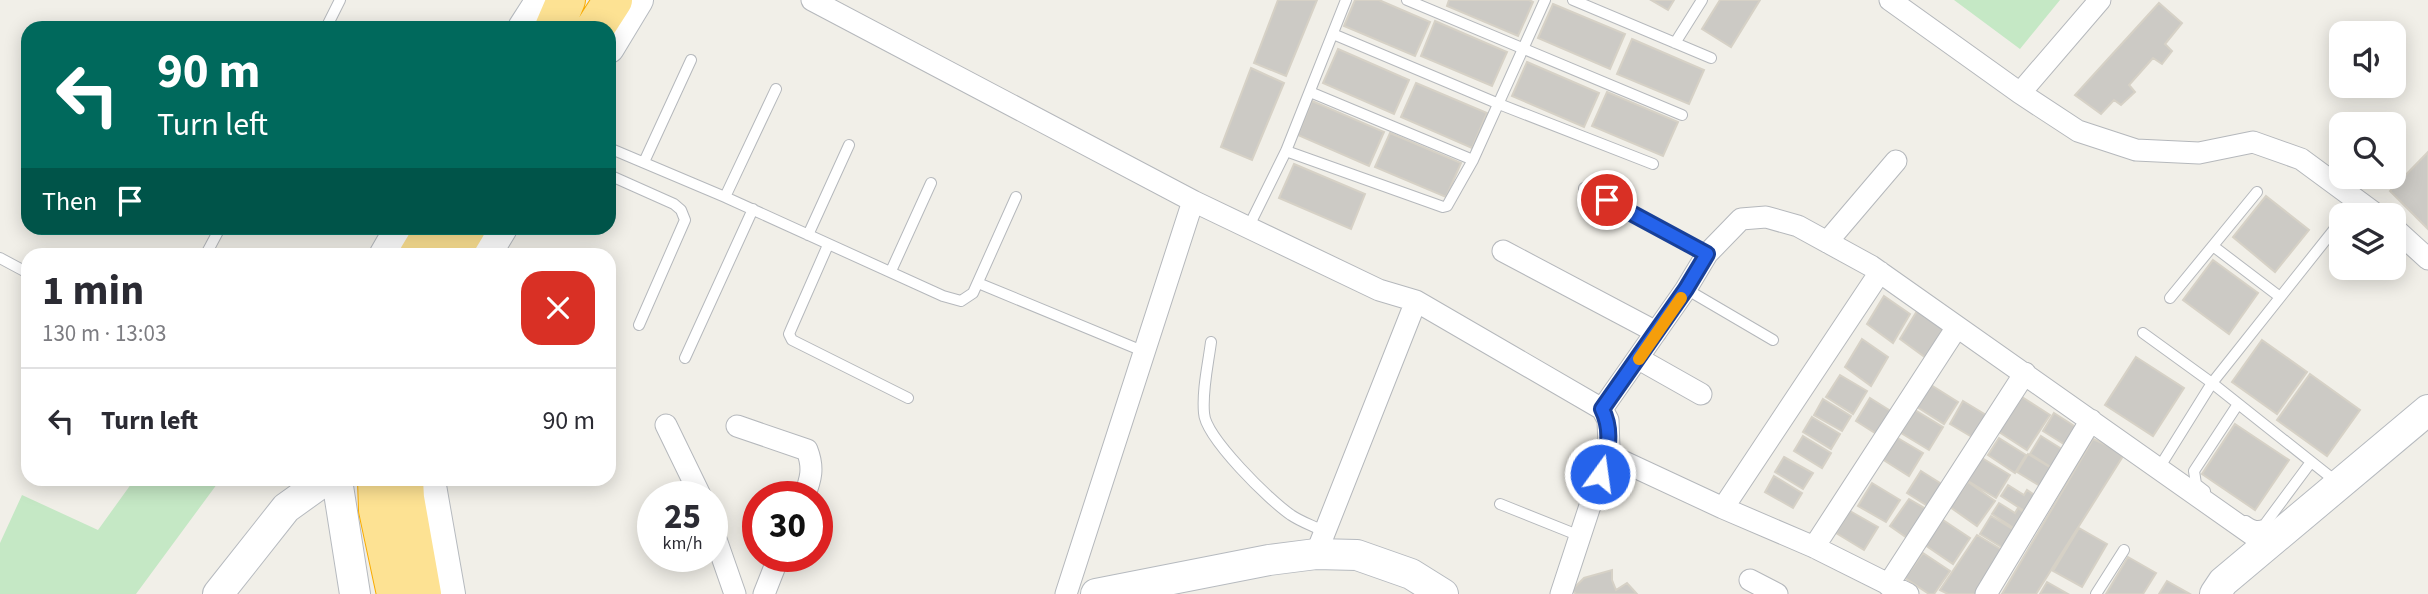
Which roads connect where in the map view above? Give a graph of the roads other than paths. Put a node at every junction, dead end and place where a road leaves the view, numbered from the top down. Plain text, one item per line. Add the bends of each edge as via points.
1 (340, 0) edge
2 (540, 0) edge
3 (566, 0) edge
4 (573, 0) edge
5 (601, 0) edge
6 (613, 0) edge
7 (638, 0) edge
8 (812, 0) edge
9 (1346, 0) edge
10 (1408, 0) edge
11 (1545, 0) edge
12 (1573, 0) edge
13 (1702, 0) edge
14 (1890, 0) edge
15 (2100, 0) edge
16 (330, 21) edge
17 (527, 21) edge
18 (558, 21) edge
19 (560, 21) edge
20 (595, 21) edge
21 (598, 21) edge
22 (1333, 34) junction
23 (616, 36) edge
24 (1675, 43) junction
25 (1524, 48) junction
26 (1711, 58) dead end
27 (691, 60) dead end
28 (776, 89) dead end
29 (1310, 92) junction
30 (2020, 93) junction
31 (1499, 104) junction
32 (1682, 115) dead end
33 (849, 145) dead end
34 (616, 151) edge
35 (1286, 151) junction
36 (1473, 160) junction
37 (1896, 161) dead end
38 (643, 162) junction
39 (1653, 164) dead end
40 (616, 178) edge
41 (931, 183) dead end
42 (1584, 188) dead end
43 (2257, 192) dead end
44 (725, 197) junction
45 (1016, 197) dead end
46 (1194, 201) junction
47 (2361, 203) edge
48 (752, 209) junction
49 (1248, 228) junction
50 (808, 235) junction
51 (2329, 236) edge
52 (2406, 240) edge
53 (1828, 242) junction
54 (828, 245) junction
55 (2213, 246) junction
56 (1503, 251) dead end
57 (1707, 254) junction
58 (0, 258) edge
59 (2428, 259) edge
60 (21, 269) edge
61 (891, 271) junction
62 (1880, 272) junction
63 (978, 283) junction
64 (1686, 289) junction
65 (2280, 297) junction
66 (2170, 298) dead end
67 (1416, 301) junction
68 (639, 325) dead end
69 (1957, 327) junction
70 (1656, 332) junction
71 (2143, 333) dead end
72 (1773, 340) dead end
73 (1211, 342) dead end
74 (1145, 352) junction
75 (685, 358) dead end
76 (1639, 359) junction
77 (2025, 373) junction
78 (2212, 383) junction
79 (1701, 394) dead end
80 (908, 398) dead end
81 (2238, 404) junction
82 (1602, 409) junction
83 (2428, 411) edge
84 (2091, 420) junction
85 (666, 425) dead end
86 (737, 426) dead end
87 (1607, 454) junction
88 (2311, 462) junction
89 (2159, 468) junction
90 (693, 481) edge
91 (811, 481) edge
92 (2340, 484) junction
93 (317, 486) edge
94 (338, 486) edge
95 (377, 486) edge
96 (404, 486) edge
97 (431, 486) edge
98 (1500, 504) dead end
99 (1723, 508) junction
100 (1580, 536) junction
101 (1321, 543) junction
102 (2267, 545) junction
103 (1814, 547) junction
104 (2124, 550) dead end
105 (727, 572) edge
106 (773, 572) edge
107 (1750, 580) dead end
108 (1902, 592) edge
109 (218, 594) edge
110 (355, 594) edge
111 (396, 594) edge
112 (422, 594) edge
113 (450, 594) edge
114 (735, 594) edge
115 (764, 594) edge
116 (1066, 594) edge
117 (1096, 594) edge
118 (1443, 594) edge
119 (1561, 594) edge
120 (1777, 594) edge
121 (1986, 594) edge
122 (2096, 594) edge
123 (2215, 594) edge

1 - 16 lane
2 - 17 street
3 - 18 highway
4 - 19 street
5 - 20 street
6 - 21 highway
7 - 23 street
8 - 46 street
9 - 22 lane
10 - 25 lane
11 - 25 lane
12 - 24 lane
13 - 24 lane
14 - 30 street
15 - 30 street
22 - 29 lane
22 - 31 lane
24 - 26 lane
25 - 31 lane
25 - 32 lane
27 - 38 lane
28 - 44 lane
29 - 35 lane
29 - 36 lane
30 - 47 street via 2078,131 2136,150 2199,153 2253,142 2301,159
31 - 36 lane
31 - 39 lane
33 - 50 lane
34 - 38 lane
35 - 36 lane via 1443,207 1451,202
35 - 49 lane
37 - 53 street
38 - 44 lane
40 - 68 lane via 674,204 685,220
41 - 61 lane
42 - 57 lane
43 - 55 lane
44 - 48 lane
45 - 63 lane
46 - 49 street
46 - 74 street
48 - 50 lane
48 - 75 lane
49 - 67 street via 1379,290
50 - 54 lane
51 - 65 lane
52 - 59 street
53 - 57 street via 1798,226 1766,217 1741,219
53 - 62 street
54 - 61 lane
54 - 80 lane via 789,334 792,340
55 - 65 lane
55 - 66 lane
56 - 70 street
57 - 64 street
58 - 60 lane
61 - 63 lane via 961,301 969,298
62 - 69 street
62 - 99 street
63 - 74 lane
64 - 70 street
64 - 72 lane
65 - 78 lane
67 - 82 street
67 - 101 street
69 - 77 street
69 - 103 street
70 - 76 street
71 - 78 lane
73 - 101 lane via 1204,413 1210,432 1277,504
74 - 116 street
76 - 79 street
76 - 82 street
77 - 84 street
77 - 108 street
78 - 81 lane
78 - 89 lane
81 - 88 lane
81 - 88 lane via 2194,471 2196,484 2260,527
82 - 87 street via 1608,420
83 - 92 street
84 - 89 street
84 - 121 street
85 - 90 street
86 - 91 street via 807,450 813,469
87 - 99 street
87 - 100 street
88 - 92 lane
89 - 102 street
92 - 102 street
93 - 109 street via 286,508
94 - 110 street
95 - 111 highway
96 - 112 highway
97 - 113 street
98 - 100 lane
99 - 103 street
100 - 119 street
101 - 117 street via 1269,559
101 - 118 street via 1411,574
102 - 123 street via 2222,582
103 - 108 street
104 - 122 lane
105 - 114 street
106 - 115 street
107 - 120 street

